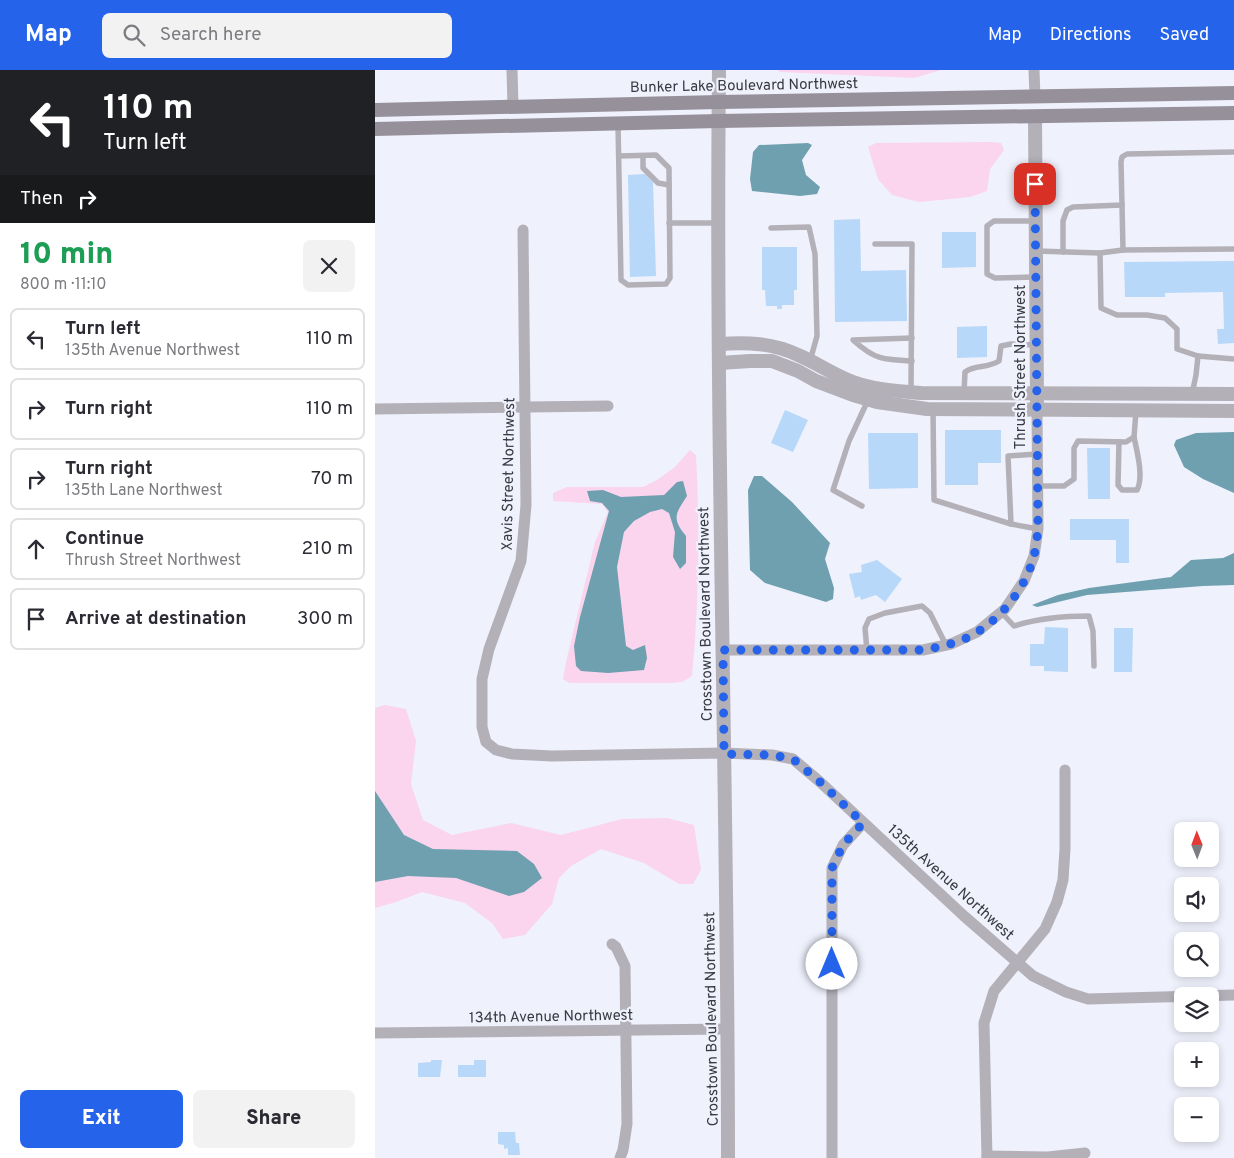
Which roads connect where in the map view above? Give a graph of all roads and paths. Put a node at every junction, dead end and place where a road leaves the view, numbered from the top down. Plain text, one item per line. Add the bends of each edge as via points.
1 (512, 70) edge
2 (719, 70) edge
3 (1034, 70) edge
4 (1234, 93) edge
5 (1035, 97) junction
6 (719, 102) junction
7 (513, 106) junction
8 (375, 110) edge
9 (1234, 113) edge
10 (1035, 117) junction
11 (719, 121) junction
12 (618, 124) junction
13 (375, 129) edge
14 (1234, 152) edge
15 (619, 156) junction
16 (643, 156) junction
17 (669, 185) junction
18 (1122, 205) junction
19 (1036, 221) junction
20 (669, 223) junction
21 (719, 223) junction
22 (771, 228) dead end
23 (523, 230) dead end
24 (875, 244) dead end
25 (1234, 249) edge
26 (1123, 250) junction
27 (1036, 251) junction
28 (1063, 252) junction
29 (1099, 253) junction
30 (1036, 277) junction
31 (912, 338) junction
32 (719, 344) junction
33 (1037, 345) junction
34 (1198, 356) junction
35 (1234, 359) edge
36 (811, 361) junction
37 (912, 361) junction
38 (719, 363) junction
39 (805, 375) junction
40 (911, 392) junction
41 (964, 392) junction
42 (1037, 393) junction
43 (1192, 394) junction
44 (1234, 394) edge
45 (868, 400) junction
46 (608, 406) dead end
47 (910, 406) junction
48 (525, 407) junction
49 (375, 409) edge
50 (933, 409) junction
51 (1037, 410) junction
52 (1136, 411) junction
53 (1234, 411) edge
54 (1135, 437) junction
55 (1119, 442) junction
56 (1037, 454) junction
57 (1037, 486) junction
58 (862, 506) dead end
59 (1011, 524) junction
60 (1038, 529) junction
61 (1003, 611) junction
62 (945, 645) junction
63 (723, 650) junction
64 (867, 651) junction
65 (1094, 666) dead end
66 (486, 742) joint
67 (724, 754) junction
68 (1065, 770) dead end
69 (863, 823) junction
70 (612, 944) dead end
71 (1017, 962) junction
72 (1234, 995) edge
73 (727, 1029) junction
74 (625, 1030) junction
75 (375, 1033) edge
76 (1085, 1153) dead end
77 (987, 1157) edge
78 (620, 1158) edge
79 (728, 1158) edge
80 (832, 1158) edge

1 - 7 street
2 - 6 street, Crosstown Boulevard Northwest
3 - 5 street
4 - 5 main road, Bunker Lake Boulevard Northwest
5 - 6 main road, Bunker Lake Boulevard Northwest
6 - 7 main road, Bunker Lake Boulevard Northwest
6 - 11 street, Crosstown Boulevard Northwest
7 - 8 main road, Bunker Lake Boulevard Northwest
9 - 10 main road
10 - 11 main road
10 - 19 street, Thrush Street Northwest
11 - 12 main road
11 - 21 street, Crosstown Boulevard Northwest
12 - 13 main road
12 - 15 lane
14 - 18 lane via 1127,154 1121,162
15 - 16 lane
15 - 20 lane via 621,280 628,285 666,284 670,278
16 - 17 lane via 643,168 658,183
16 - 17 lane via 656,155 669,168
17 - 20 lane
18 - 26 lane
18 - 28 lane via 1067,210 1063,221
19 - 27 street, Thrush Street Northwest
19 - 30 lane via 994,221 987,226 986,240 987,274 995,278
20 - 21 lane
21 - 32 street, Crosstown Boulevard Northwest
22 - 36 lane via 809,226 815,254 817,336
23 - 48 street, Xavis Street Northwest
24 - 31 lane via 912,244
25 - 26 lane
26 - 29 lane
27 - 28 lane
27 - 30 street, Thrush Street Northwest
28 - 29 lane
29 - 34 lane via 1101,308 1117,316 1165,318 1177,329 1177,349
30 - 33 street, Thrush Street Northwest
31 - 37 lane
31 - 37 lane via 853,340 877,358
32 - 36 street via 770,345
32 - 38 street, Crosstown Boulevard Northwest
33 - 41 lane via 1001,346 999,361 991,366 971,367 965,372
33 - 42 street, Thrush Street Northwest
34 - 35 lane
34 - 43 lane
36 - 39 street
36 - 40 street via 854,382
37 - 40 lane
38 - 39 street via 772,362
38 - 63 street, Crosstown Boulevard Northwest
39 - 45 street
40 - 41 street
40 - 47 street
41 - 42 street
42 - 43 street
42 - 51 street, Thrush Street Northwest
43 - 44 street
45 - 47 street
45 - 58 lane via 849,441 833,490
46 - 48 street
47 - 50 street
48 - 49 street
48 - 66 street, Xavis Street Northwest via 526,505 521,560 489,649 482,679 482,727
50 - 51 street
50 - 59 lane via 934,500
51 - 52 street
51 - 56 street, Thrush Street Northwest
52 - 53 street
52 - 54 lane
54 - 55 lane
54 - 55 lane via 1139,463 1137,490 1122,490 1118,485
55 - 57 lane via 1078,441 1074,448 1074,479 1064,486
56 - 57 street, Thrush Street Northwest
56 - 59 lane via 1008,456
57 - 60 street, Thrush Street Northwest
59 - 60 lane
60 - 61 street, Thrush Street Northwest via 1034,556 1024,581
61 - 62 street, Thrush Street Northwest via 977,632
61 - 65 lane via 1013,626 1033,620 1089,616
62 - 64 street, Thrush Street Northwest via 923,650
62 - 64 lane via 930,613 921,606 869,619 865,628
63 - 64 street, Thrush Street Northwest
63 - 67 street, Crosstown Boulevard Northwest
66 - 67 street, 135th Avenue Northwest via 496,750 512,754
67 - 69 street, 135th Avenue Northwest via 793,759
67 - 73 street, Crosstown Boulevard Northwest
68 - 71 street via 1063,880 1045,929
69 - 71 street, 135th Avenue Northwest
69 - 80 street via 843,845 832,868
70 - 74 street via 625,966
71 - 72 street, 135th Avenue Northwest via 1033,976 1087,999
71 - 77 street via 994,991 984,1023
73 - 74 street, 134th Avenue Northwest
73 - 79 street, Crosstown Boulevard Northwest
74 - 75 street, 134th Avenue Northwest
74 - 78 street via 627,1124
76 - 77 street

